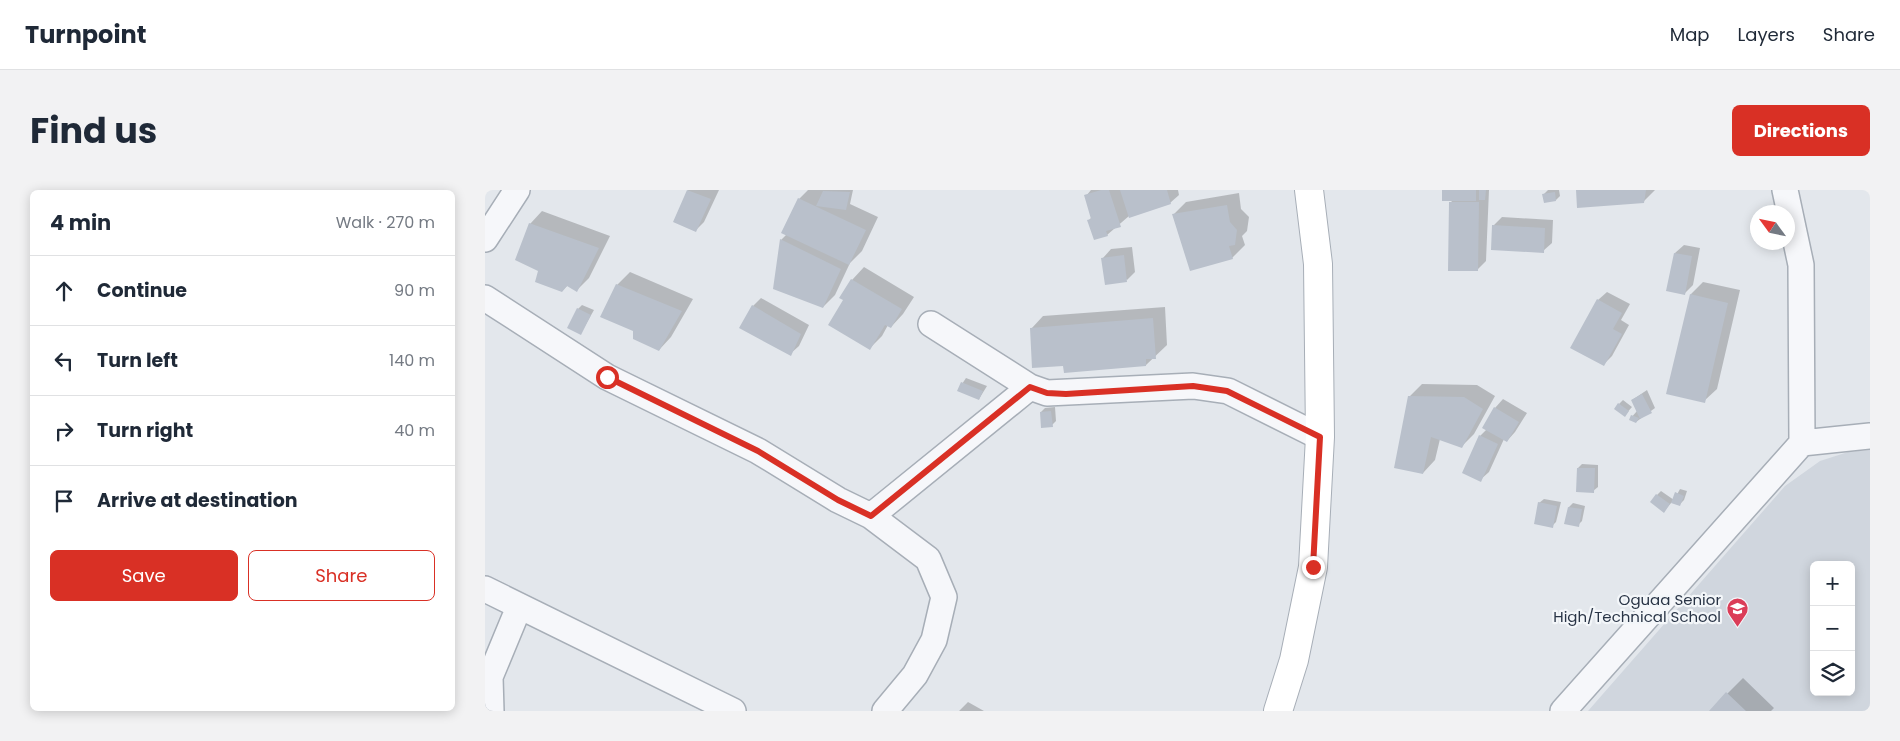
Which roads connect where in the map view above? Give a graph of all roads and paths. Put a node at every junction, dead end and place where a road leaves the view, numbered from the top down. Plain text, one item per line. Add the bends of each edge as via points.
1 (517, 190) edge
2 (1309, 190) edge
3 (1785, 190) edge
4 (485, 239) edge
5 (485, 298) edge
6 (931, 324) dead end
7 (1030, 387) junction
8 (1870, 436) edge
9 (1320, 437) junction
10 (1802, 443) junction
11 (871, 516) junction
12 (485, 589) edge
13 (519, 607) junction
14 (491, 711) edge
15 (733, 711) edge
16 (885, 711) edge
17 (1278, 711) edge
18 (1563, 711) edge

1 - 4 street
2 - 9 street via 1318,264
3 - 10 street via 1801,265
5 - 11 street via 607,377 758,451 838,500
6 - 7 street
7 - 9 street via 1047,393 1066,394 1193,386 1227,391
7 - 11 street
8 - 10 street
9 - 17 street via 1313,567 1294,660
10 - 18 street
11 - 16 street via 927,559 944,597 934,640 915,675
12 - 13 street
13 - 14 street via 490,677
13 - 15 street

